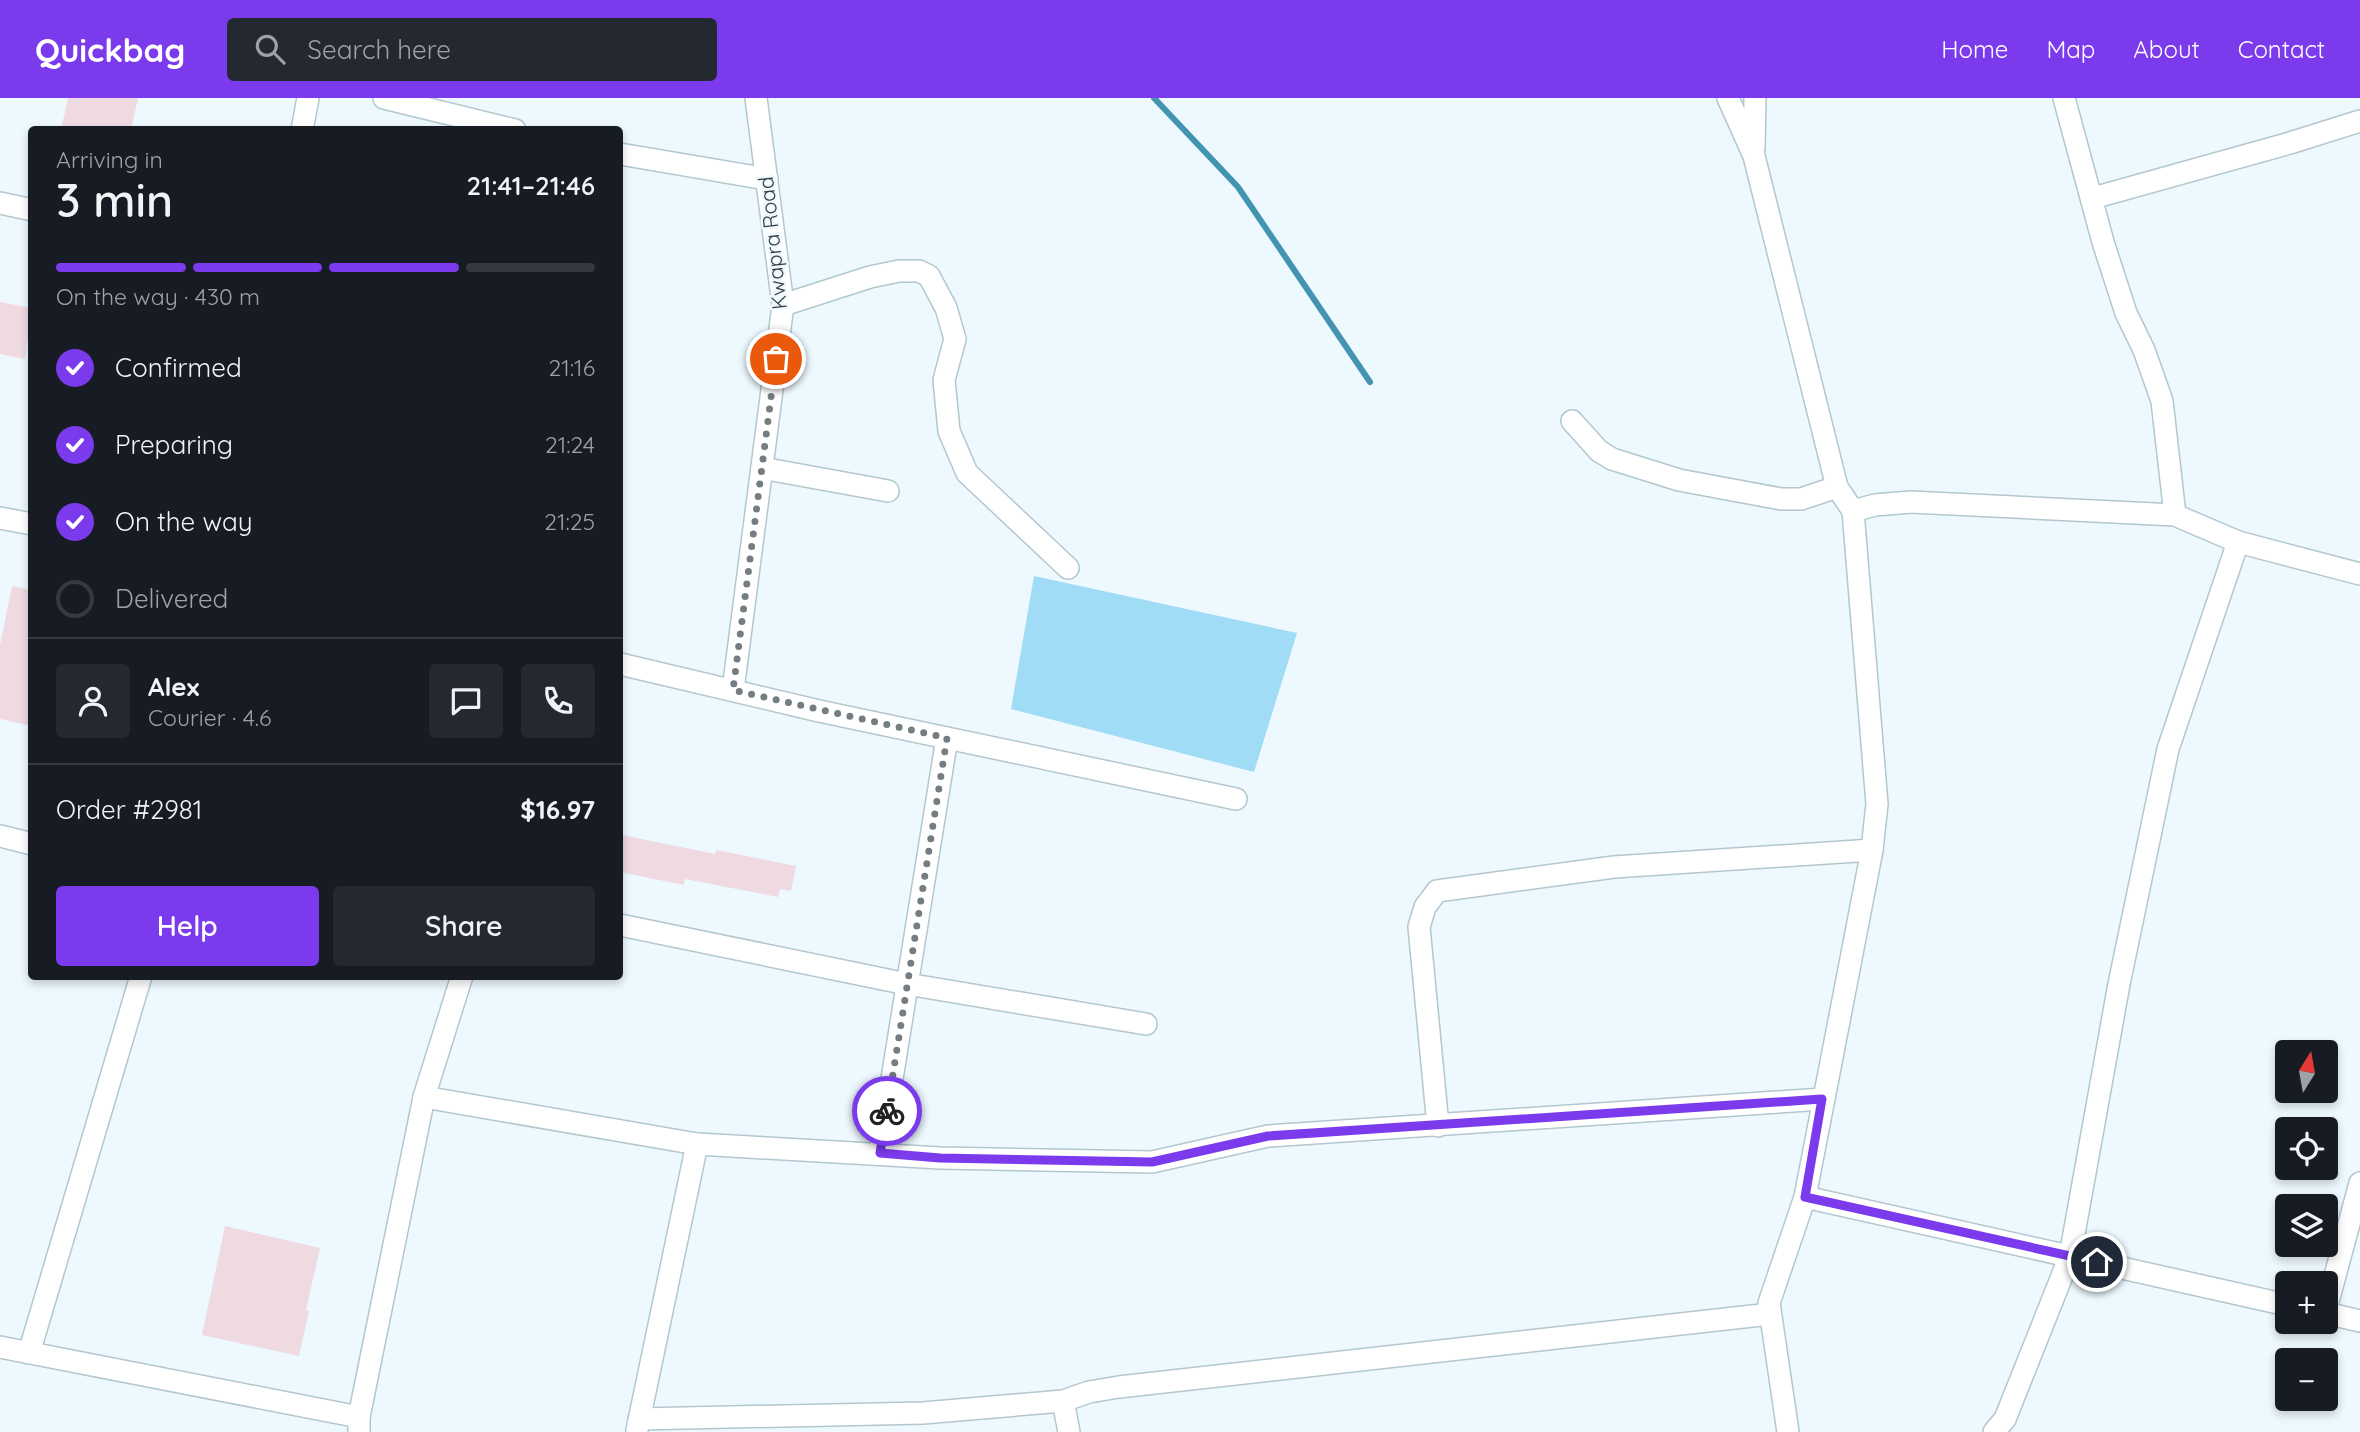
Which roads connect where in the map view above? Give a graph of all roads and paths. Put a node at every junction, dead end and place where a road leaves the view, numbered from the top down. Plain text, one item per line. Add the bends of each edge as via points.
1 (308, 98) edge
2 (384, 98) edge
3 (756, 98) edge
4 (1728, 98) edge
5 (1755, 98) edge
6 (2064, 98) edge
7 (2360, 121) edge
8 (303, 126) edge
9 (499, 126) edge
10 (623, 155) edge
11 (1754, 156) junction
12 (767, 179) junction
13 (2093, 198) junction
14 (0, 203) edge
15 (28, 209) edge
16 (783, 305) junction
17 (1572, 421) dead end
18 (762, 468) junction
19 (1837, 486) junction
20 (888, 491) dead end
21 (1853, 511) junction
22 (2175, 514) junction
23 (0, 518) edge
24 (28, 523) edge
25 (2238, 542) junction
26 (1068, 568) dead end
27 (2360, 574) edge
28 (623, 665) edge
29 (733, 690) junction
30 (947, 738) junction
31 (1236, 799) dead end
32 (0, 836) edge
33 (28, 843) edge
34 (1872, 850) junction
35 (623, 926) edge
36 (140, 980) edge
37 (461, 980) edge
38 (907, 984) junction
39 (1146, 1024) dead end
40 (424, 1097) junction
41 (1822, 1099) junction
42 (1437, 1125) junction
43 (697, 1144) junction
44 (880, 1153) junction
45 (2360, 1183) edge
46 (1805, 1197) junction
47 (2070, 1256) junction
48 (2337, 1271) edge
49 (2275, 1302) edge
50 (1770, 1314) junction
51 (2338, 1315) edge
52 (2360, 1321) edge
53 (0, 1347) edge
54 (29, 1353) junction
55 (1063, 1401) junction
56 (359, 1424) edge
57 (638, 1426) edge
58 (1069, 1432) edge
59 (1788, 1432) edge
60 (1994, 1432) edge

1 - 8 street
2 - 9 street
3 - 12 street, Kwapra Road
4 - 11 street
5 - 11 street
6 - 13 street
7 - 13 street
10 - 12 street
11 - 19 street
12 - 16 street, Kwapra Road
13 - 22 street via 2122,301 2162,401
14 - 15 street
16 - 18 street, Kwapra Road
16 - 26 street via 899,271 929,276 946,308 955,339 944,380 949,431 967,473
17 - 19 street via 1612,459 1679,480 1781,499 1801,499
18 - 20 street
18 - 29 street, Kwapra Road
19 - 21 street
21 - 22 street via 1911,502
21 - 34 street via 1877,804
22 - 25 street
23 - 24 street
25 - 27 street
25 - 47 street via 2168,749 2119,984
28 - 29 street
29 - 30 street
30 - 31 street
30 - 38 street
32 - 33 street
34 - 41 street
34 - 42 street via 1614,867 1437,891 1425,907 1419,927
35 - 38 street
36 - 54 street
37 - 40 street
38 - 39 street
38 - 44 street
40 - 43 street
40 - 56 street
41 - 42 street
41 - 46 street
42 - 44 street via 1268,1136 1152,1162
43 - 44 street
43 - 57 street
45 - 48 street
46 - 47 street
46 - 50 street via 1769,1303
47 - 49 street
47 - 60 street via 2005,1419
50 - 55 street via 1119,1387
50 - 59 street
51 - 52 street
53 - 54 street
54 - 56 street
55 - 57 street via 923,1413
55 - 58 street

